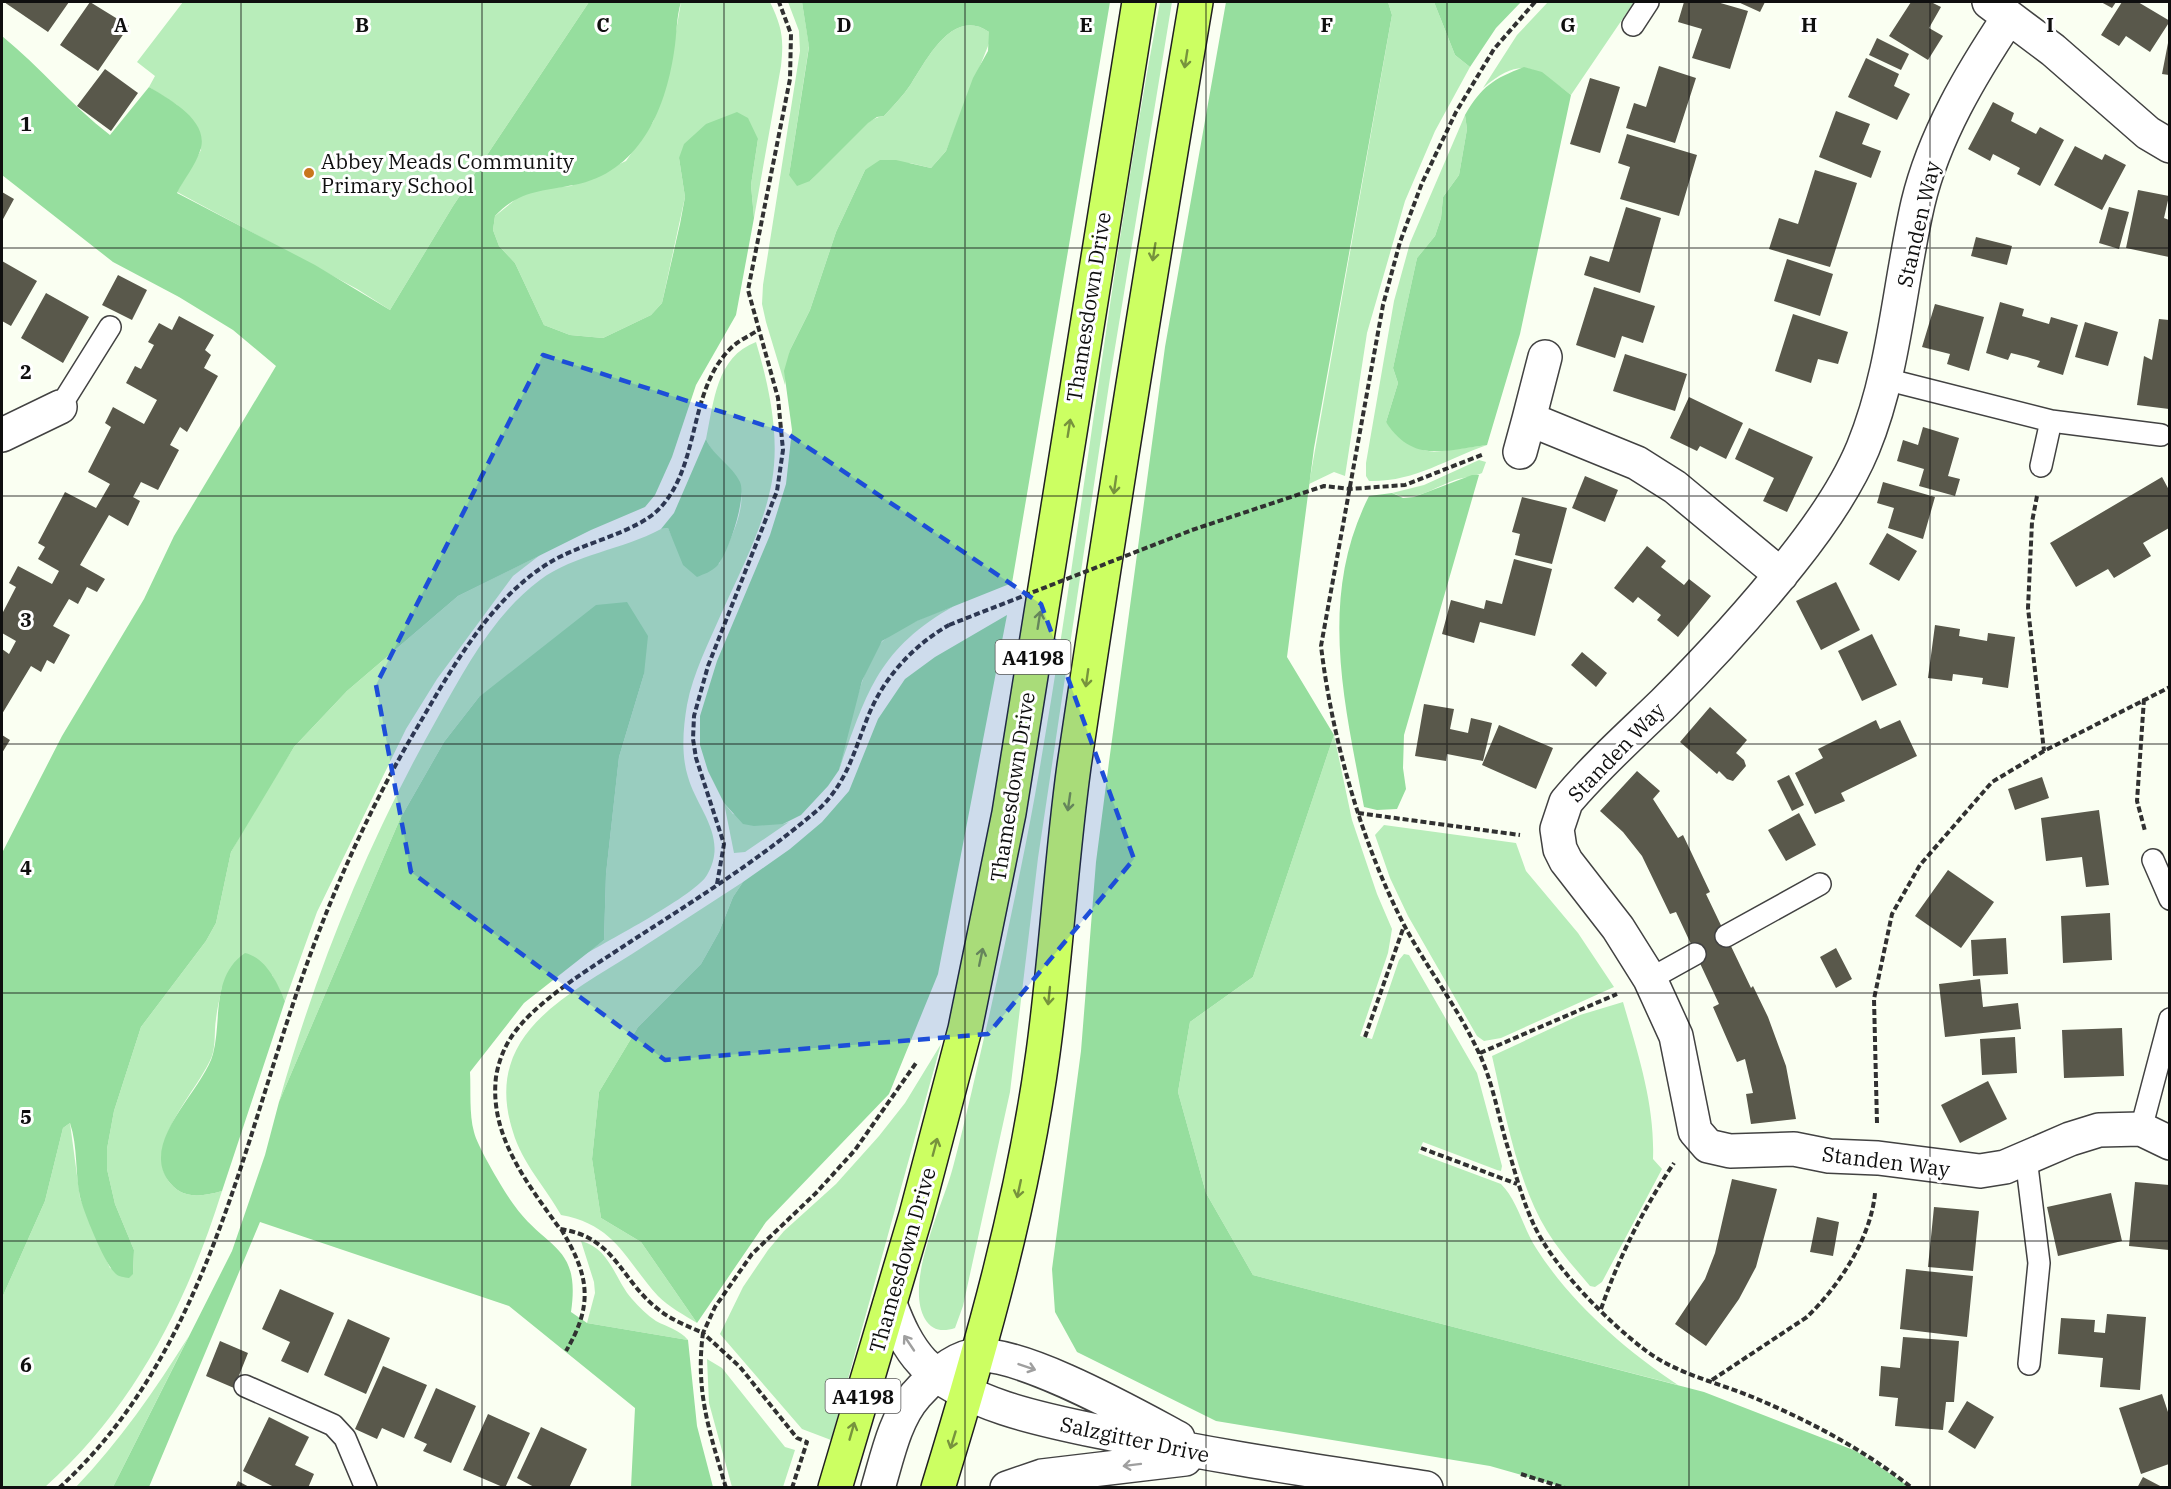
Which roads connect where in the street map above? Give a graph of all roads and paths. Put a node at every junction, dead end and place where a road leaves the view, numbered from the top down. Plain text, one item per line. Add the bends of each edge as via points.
1 (779, 2) edge
2 (1139, 2) edge
3 (1196, 2) edge
4 (1534, 2) edge
5 (1648, 2) edge
6 (1999, 9) edge
7 (1633, 25) dead end
8 (2169, 146) edge
9 (110, 327) dead end
10 (760, 329) junction
11 (1545, 357) dead end
12 (1886, 379) junction
13 (60, 407) joint
14 (1530, 419) junction
15 (2051, 421) junction
16 (2, 435) edge
17 (2161, 435) dead end
18 (1520, 452) joint
19 (2041, 466) joint
20 (1350, 489) junction
21 (1780, 575) junction
22 (1019, 589) dead end
23 (1016, 610) dead end
24 (2169, 687) edge
25 (2144, 698) junction
26 (2044, 751) junction
27 (1358, 813) junction
28 (1557, 838) junction
29 (2153, 860) joint
30 (717, 884) junction
31 (1820, 884) dead end
32 (2169, 899) edge
33 (1405, 926) junction
34 (1726, 936) dead end
35 (1695, 954) dead end
36 (1650, 979) junction
37 (2169, 1019) edge
38 (1365, 1037) dead end
39 (1480, 1053) junction
40 (918, 1060) dead end
41 (1695, 1131) junction
42 (2155, 1136) edge
43 (1421, 1148) dead end
44 (1878, 1158) junction
45 (2026, 1158) junction
46 (1518, 1184) junction
47 (560, 1228) junction
48 (890, 1304) junction
49 (1601, 1310) junction
50 (703, 1333) junction
51 (566, 1351) dead end
52 (979, 1354) junction
53 (2029, 1364) dead end
54 (939, 1374) junction
55 (1712, 1380) junction
56 (245, 1386) dead end
57 (968, 1392) junction
58 (1211, 1455) junction
59 (1521, 1474) dead end
60 (58, 1488) edge
61 (366, 1488) edge
62 (726, 1488) edge
63 (792, 1488) edge
64 (835, 1488) edge
65 (878, 1488) edge
66 (938, 1488) edge
67 (1006, 1488) edge
68 (1426, 1488) edge
69 (1565, 1488) edge
70 (1912, 1488) edge

1 - 10 path via 789,24 792,52 748,290
48 -> 2 main road, Thamesdown Drive / A4198 via 954,1074 988,924
3 -> 52 main road, A4198 via 1118,471 1064,835 1043,1052 1013,1220
4 - 20 path via 1494,49 1456,112 1403,232 1383,304
5 - 7 lane
6 - 8 street
6 - 12 street, Standen Way via 1986,52 1932,157 1918,204
9 - 13 lane
10 - 30 path via 778,398 781,470 772,506 708,666 694,716 696,758 724,844
10 - 60 path via 731,348 714,371 686,464 660,508 638,524 552,560 517,587 493,613 419,724 388,780 320,926 226,1217 194,1293 128,1407
11 - 14 street
12 - 15 lane
12 - 21 street, Standen Way via 1863,449 1848,478 1814,533
13 - 16 street
14 - 18 street
14 - 21 street via 1636,463 1675,487
15 - 17 lane
15 - 19 lane
18 - 20 path via 1482,454 1405,485
19 - 26 path via 2032,522 2028,608
20 - 27 path via 1321,646
20 - 30 path, bridge via 1324,486 1192,530 927,637 891,676 870,713 850,766 829,799 803,823
21 - 28 street, Standen Way via 1743,620 1581,784 1566,802
22 - 23 path
24 - 25 path
25 - 26 path
25 - 29 path via 2137,801
26 - 44 path via 1992,782 1920,866 1892,914 1874,999
27 - 28 path
27 - 33 path via 1378,872
28 - 36 street via 1566,861 1597,899
29 - 32 lane
30 - 47 path via 562,989 522,1024 500,1059 496,1096 499,1125 510,1154
31 - 34 lane
33 - 38 path
33 - 39 path
35 - 36 lane
36 - 39 path
36 - 41 street via 1676,1036
37 - 42 lane, Standen Way
39 - 46 path
40 - 50 path via 855,1150 752,1254 715,1306
41 - 44 street, Standen Way via 1708,1146 1720,1149 1794,1149 1829,1156
41 - 49 path via 1651,1197 1617,1264
42 - 45 street, Standen Way via 2099,1130
43 - 46 path
44 - 45 street, Standen Way via 1980,1171
44 - 55 path via 1875,1199 1853,1256 1832,1291 1807,1317
45 - 53 lane via 2039,1263
46 - 49 path via 1533,1225 1551,1253
47 - 50 path via 588,1236 603,1246 656,1309
47 - 51 path via 585,1280 581,1321
54 -> 48 street, Salzgitter Drive via 908,1343
64 -> 48 main road, Thamesdown Drive / A4198
49 - 55 path via 1645,1350 1677,1370
50 - 62 path via 700,1391
50 - 63 path via 740,1367 797,1438 807,1442
52 - 54 street via 959,1360
52 - 57 main road, A4198
52 -> 58 street via 1081,1387
54 - 57 street, Salzgitter Drive
54 - 65 street via 915,1395 904,1412
55 - 70 path via 1862,1454
56 - 61 lane via 333,1425 345,1438
57 - 58 street, Salzgitter Drive via 1026,1416
57 -> 66 main road, A4198
58 -> 67 street via 1042,1476
58 - 68 street, Salzgitter Drive
59 - 69 path

